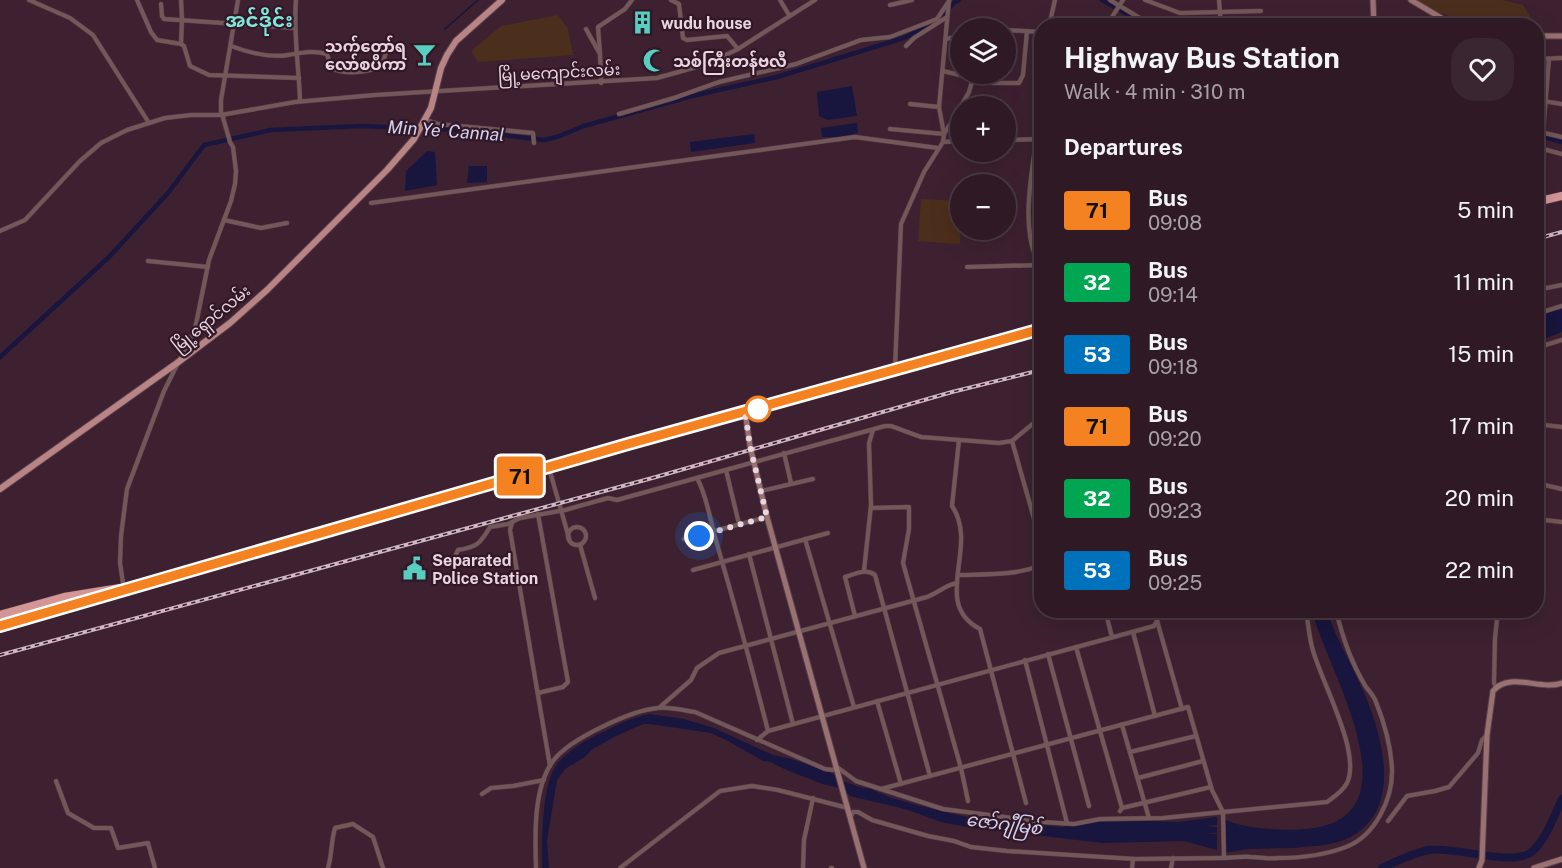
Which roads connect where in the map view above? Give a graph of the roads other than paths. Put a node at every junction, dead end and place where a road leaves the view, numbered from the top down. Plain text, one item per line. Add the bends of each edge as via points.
1 (29, 0) edge
2 (137, 0) edge
3 (181, 0) edge
4 (238, 0) edge
5 (296, 0) edge
6 (502, 0) edge
7 (632, 0) edge
8 (671, 0) edge
9 (780, 0) edge
10 (815, 0) edge
11 (912, 0) edge
12 (949, 0) edge
13 (1055, 0) edge
14 (1110, 0) edge
15 (1123, 0) edge
16 (1145, 0) edge
17 (1219, 0) edge
18 (1373, 0) edge
19 (1411, 0) edge
20 (161, 4) dead end
21 (890, 5) dead end
22 (1118, 7) junction
23 (1261, 11) dead end
24 (1220, 13) junction
25 (789, 15) junction
26 (1436, 15) junction
27 (947, 17) junction
28 (1051, 18) edge
29 (1112, 18) edge
30 (1138, 18) edge
31 (1220, 18) edge
32 (1374, 18) edge
33 (1436, 18) edge
34 (1444, 18) edge
35 (183, 20) junction
36 (234, 24) junction
37 (295, 28) junction
38 (586, 29) dead end
39 (1016, 30) edge
40 (1027, 31) junction
41 (1034, 32) edge
42 (1544, 36) edge
43 (1562, 36) edge
44 (950, 38) edge
45 (946, 39) junction
46 (389, 43) dead end
47 (181, 44) junction
48 (231, 46) junction
49 (906, 46) dead end
50 (738, 49) junction
51 (298, 53) junction
52 (600, 54) junction
53 (1562, 58) edge
54 (1544, 59) edge
55 (1549, 59) junction
56 (943, 71) junction
57 (950, 72) edge
58 (225, 76) junction
59 (299, 78) junction
60 (601, 83) junction
61 (1016, 83) edge
62 (436, 92) junction
63 (300, 101) junction
64 (1544, 101) joint
65 (910, 104) dead end
66 (1562, 104) edge
67 (939, 107) junction
68 (222, 114) junction
69 (619, 114) dead end
70 (424, 122) junction
71 (149, 123) junction
72 (950, 124) edge
73 (890, 129) dead end
74 (1544, 132) edge
75 (944, 134) junction
76 (1562, 137) edge
77 (1034, 139) edge
78 (1016, 140) edge
79 (943, 142) junction
80 (950, 142) edge
81 (534, 143) dead end
82 (938, 148) junction
83 (1544, 150) edge
84 (1562, 153) edge
85 (1034, 158) edge
86 (1562, 196) edge
87 (1544, 200) edge
88 (371, 203) dead end
89 (224, 220) junction
90 (287, 223) dead end
91 (0, 231) edge
92 (1034, 250) edge
93 (148, 261) dead end
94 (1034, 266) edge
95 (208, 267) junction
96 (967, 267) dead end
97 (1562, 285) edge
98 (1544, 288) edge
99 (1562, 306) edge
100 (1544, 312) edge
101 (1034, 331) edge
102 (1562, 340) edge
103 (1544, 346) edge
104 (177, 363) junction
105 (895, 369) junction
106 (745, 412) junction
107 (1034, 423) edge
108 (1544, 425) edge
109 (1562, 427) edge
110 (873, 429) junction
111 (960, 440) junction
112 (1012, 441) junction
113 (784, 453) junction
114 (754, 462) junction
115 (548, 467) junction
116 (726, 470) junction
117 (697, 478) junction
118 (813, 479) dead end
119 (791, 483) junction
120 (1544, 485) edge
121 (0, 489) edge
122 (1562, 489) edge
123 (761, 490) junction
124 (871, 508) junction
125 (561, 510) junction
126 (538, 514) junction
127 (767, 517) junction
128 (1034, 518) edge
129 (1544, 520) edge
130 (512, 522) junction
131 (1562, 522) edge
132 (739, 525) junction
133 (713, 532) junction
134 (828, 533) dead end
135 (568, 538) junction
136 (684, 539) dead end
137 (805, 539) junction
138 (580, 545) junction
139 (775, 546) junction
140 (749, 554) junction
141 (722, 562) junction
142 (433, 564) dead end
143 (1034, 568) edge
144 (693, 570) dead end
145 (864, 571) junction
146 (958, 575) junction
147 (957, 583) junction
148 (123, 589) junction
149 (595, 597) dead end
150 (913, 600) junction
151 (884, 608) junction
152 (0, 615) edge
153 (855, 616) junction
154 (1107, 618) edge
155 (1156, 618) edge
156 (1307, 618) edge
157 (1338, 618) edge
158 (1497, 618) edge
159 (1157, 621) junction
160 (829, 623) junction
161 (0, 626) edge
162 (799, 631) junction
163 (1133, 632) junction
164 (1112, 637) junction
165 (770, 639) junction
166 (746, 645) junction
167 (1076, 647) junction
168 (1048, 654) junction
169 (1025, 660) junction
170 (992, 669) junction
171 (1562, 683) edge
172 (937, 684) junction
173 (1496, 687) junction
174 (907, 692) junction
175 (538, 693) junction
176 (877, 701) junction
177 (854, 707) junction
178 (659, 708) junction
179 (1182, 709) junction
180 (823, 716) junction
181 (1155, 716) junction
182 (793, 724) junction
183 (1122, 724) junction
184 (768, 730) junction
185 (1099, 731) junction
186 (1487, 735) junction
187 (1196, 736) junction
188 (1070, 739) junction
189 (757, 740) junction
190 (1046, 746) junction
191 (1130, 752) junction
192 (1014, 755) junction
193 (1203, 761) junction
194 (550, 767) junction
195 (961, 768) junction
196 (838, 770) junction
197 (930, 777) junction
198 (1138, 778) junction
199 (545, 780) junction
200 (56, 781) dead end
201 (901, 784) junction
202 (1211, 787) junction
203 (880, 789) junction
204 (482, 794) dead end
205 (813, 798) junction
206 (968, 801) dead end
207 (1026, 803) dead end
208 (1146, 803) junction
209 (1089, 806) dead end
210 (849, 808) junction
211 (1223, 814) junction
212 (850, 816) junction
213 (1149, 818) junction
214 (1388, 820) dead end
215 (1067, 823) junction
216 (1223, 855) junction
217 (1173, 858) junction
218 (1133, 859) junction
219 (1562, 859) edge
220 (155, 868) edge
221 (328, 868) edge
222 (383, 868) edge
223 (536, 868) edge
224 (620, 868) edge
225 (803, 868) edge
226 (864, 868) edge
227 (1132, 868) edge
228 (1171, 868) edge
229 (1479, 868) edge
230 (1537, 868) edge

1 - 71 street via 70,18 93,34
2 - 47 street via 157,40
3 - 35 street
4 - 36 street
5 - 37 street
6 - 62 main road via 456,41 441,68
7 - 52 street via 598,27
8 - 50 street via 680,4 683,38 727,36
9 - 25 street
10 - 25 street, မြို့မကျောင်းလမ်း
11 - 21 street
12 - 27 street
12 - 69 street via 937,19 890,37 861,40 806,61 719,82
13 - 28 street
14 - 22 street
15 - 22 street
16 - 24 street via 1180,13
17 - 24 street
18 - 32 street
19 - 26 street
20 - 35 street via 164,19
22 - 29 street
22 - 30 street
23 - 24 street
24 - 31 street
25 - 50 street, မြို့မကျောင်းလမ်း
26 - 33 street
26 - 34 street
27 - 45 street
27 - 49 street
35 - 36 street
35 - 47 street
36 - 37 street
36 - 48 street
37 - 51 street
38 - 52 street
39 - 40 street
40 - 41 street
40 - 61 street via 1023,75
42 - 43 street
44 - 45 street
45 - 56 street
46 - 51 street via 382,65 368,71 335,70 327,54
47 - 58 street via 190,66 209,75
48 - 51 street via 261,54
48 - 58 street
50 - 60 street, မြို့မကျောင်းလမ်း via 707,64 657,78
51 - 59 street
52 - 60 street
53 - 55 street
54 - 55 street
55 - 64 street
56 - 57 street
56 - 67 street
58 - 59 street
58 - 68 street via 220,100
59 - 63 street
60 - 62 street, မြို့မကျောင်းလမ်း
62 - 63 street, မြို့မကျောင်းလမ်း
62 - 70 main road
63 - 68 street, မြို့မကျောင်းလမ်း
64 - 66 street
65 - 67 street
67 - 75 street
68 - 71 street, မြို့မကျောင်းလမ်း via 165,118
68 - 89 street via 233,147 235,178
70 - 81 street via 533,133
70 - 104 main road, မြို့ရှောင်လမ်း via 387,170 267,290
71 - 91 street, မြို့မကျောင်းလမ်း via 101,143 25,220
72 - 75 street
73 - 75 street
74 - 76 street
75 - 79 street
77 - 78 street
79 - 80 street
79 - 82 street
82 - 88 street via 855,137
82 - 105 street via 901,224
83 - 84 street
85 - 92 street via 1029,212
86 - 87 highway
89 - 90 street via 261,228
89 - 95 street
93 - 95 street
94 - 96 street
95 - 104 street via 195,329
97 - 98 street
99 - 100 street
101 - 105 highway
102 - 103 street
104 - 121 main road, မြို့ရှောင်လမ်း
104 - 148 street via 127,489 121,536
105 - 106 highway
106 - 114 street
106 - 115 highway
107 - 112 street
108 - 109 street
110 - 111 street via 891,426 921,437
110 - 113 street
110 - 124 street via 869,443
111 - 112 street
111 - 146 street via 952,506 962,531
112 - 128 street
113 - 114 street
113 - 119 street
114 - 116 street
114 - 123 street
115 - 125 street
115 - 148 highway
116 - 117 street
116 - 132 street
117 - 125 street via 617,500 608,498
117 - 133 street via 704,490
118 - 119 street
119 - 123 street
120 - 122 street
123 - 127 street
124 - 145 street
124 - 150 street via 909,507 903,563
125 - 126 street
125 - 135 street
126 - 130 street
126 - 175 street via 568,682
127 - 132 street
127 - 139 street
129 - 131 street
130 - 142 street via 490,527 475,547 458,550 453,561
130 - 175 street via 510,530
132 - 133 street
133 - 136 street
133 - 141 street
134 - 137 street
135 - 138 street via 574,545
135 - 138 street via 572,528 581,528 586,538
137 - 139 street
137 - 160 street
138 - 149 street
139 - 140 street
139 - 162 street
140 - 141 street
140 - 165 street
141 - 144 street
141 - 166 street
143 - 146 street via 1004,574
145 - 151 street via 875,575
145 - 153 street via 845,577
146 - 147 street
147 - 150 street
147 - 170 street via 961,614 980,628
148 - 152 highway via 64,597
148 - 161 highway
150 - 151 street
150 - 172 street
151 - 153 street
151 - 174 street
153 - 160 street
154 - 164 street
155 - 159 street
156 - 211 street via 1312,647 1343,733 1350,768 1347,783 1327,802
157 - 216 street via 1367,688 1376,700 1384,727 1392,777 1382,814 1371,829 1347,847 1280,858
158 - 173 street
159 - 163 street via 1154,626
159 - 179 street
160 - 162 street
160 - 177 street
162 - 165 street
162 - 180 street
163 - 164 street
163 - 181 street
164 - 167 street
165 - 166 street
165 - 182 street
166 - 178 street via 719,652 697,668 691,680
166 - 184 street
167 - 168 street
167 - 185 street
168 - 169 street
168 - 188 street
169 - 170 street
169 - 190 street
170 - 172 street
170 - 192 street
171 - 173 street via 1540,686 1517,681
172 - 174 street
172 - 195 street
173 - 186 street
174 - 176 street
174 - 197 street
175 - 194 street
176 - 177 street
176 - 201 street
177 - 180 street
178 - 189 street via 695,712
178 - 194 street via 634,714 580,738
179 - 181 street
179 - 187 street via 1188,707
180 - 182 street
180 - 196 street
181 - 183 street
182 - 184 street
183 - 185 street
183 - 191 street
184 - 189 street
185 - 188 street
185 - 208 street via 1121,810
186 - 214 street via 1478,753 1449,787 1407,796
186 - 229 street
187 - 191 street
187 - 193 street
188 - 190 street
188 - 209 street
189 - 196 street via 825,769
190 - 192 street
190 - 215 street
191 - 198 street
192 - 195 street
192 - 207 street
193 - 198 street
193 - 202 street
194 - 199 street
195 - 197 street
195 - 206 street
196 - 203 street
196 - 210 street
197 - 201 street
198 - 208 street
199 - 204 street via 491,788
199 - 223 street via 535,820
200 - 220 street via 68,813 94,828 111,828 118,848 148,843
201 - 203 street
202 - 208 street
202 - 211 street
203 - 215 street via 944,809
205 - 210 street
205 - 224 street via 752,786 720,791
205 - 225 street
208 - 213 street
210 - 212 street
211 - 213 street
211 - 216 street
212 - 218 street via 858,812 872,820 971,847
212 - 226 street
213 - 215 street
216 - 217 street
217 - 218 street
217 - 228 street
218 - 227 street
219 - 230 street
221 - 222 street via 335,828 353,824 373,837

